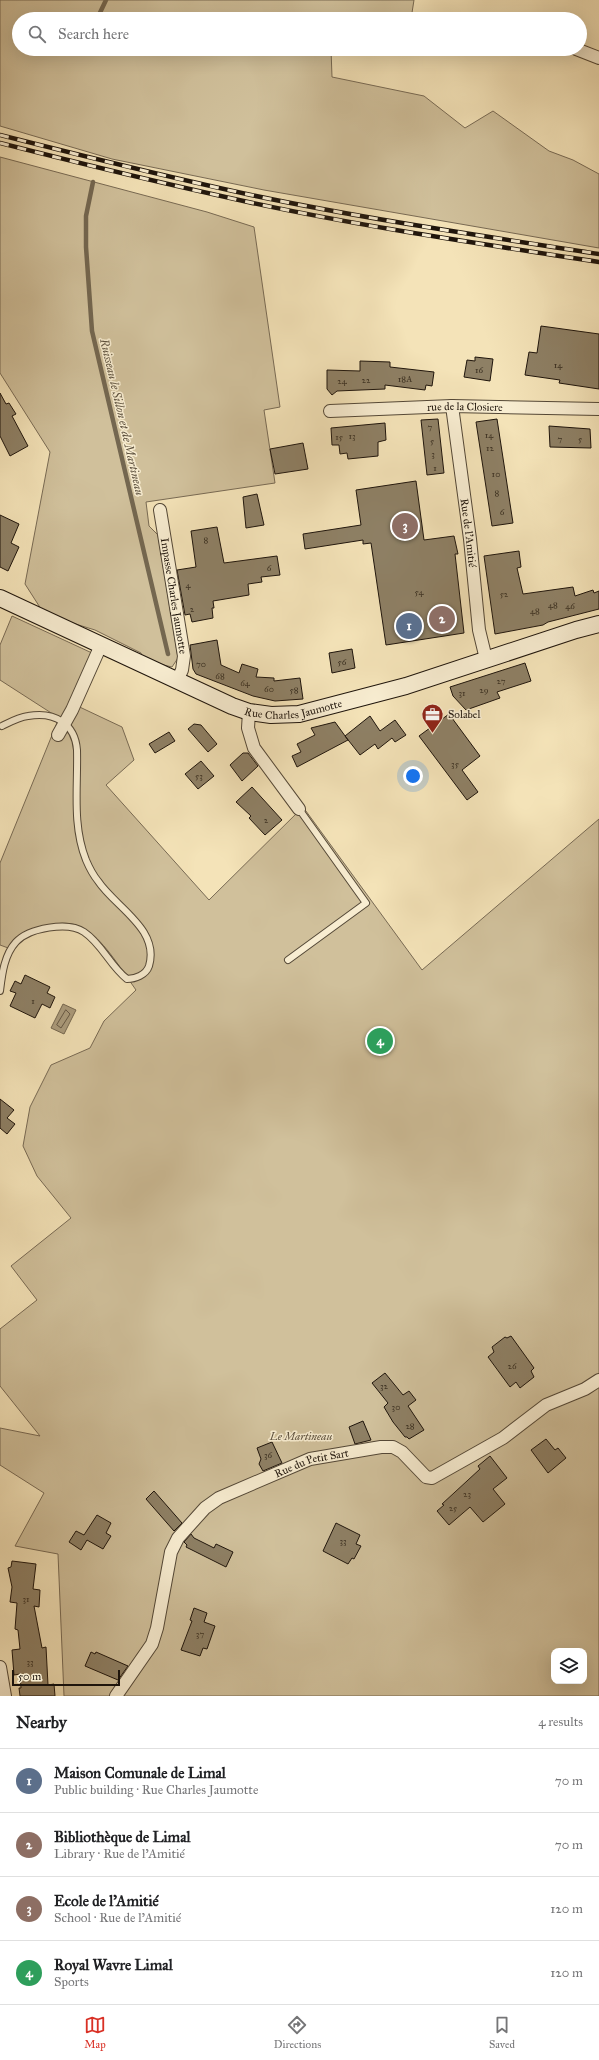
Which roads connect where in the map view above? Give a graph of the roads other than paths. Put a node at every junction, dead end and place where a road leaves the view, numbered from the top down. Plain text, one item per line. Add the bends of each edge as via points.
1 (587, 53) edge
2 (599, 58) edge
3 (452, 406) junction
4 (599, 409) edge
5 (330, 411) dead end
6 (160, 510) dead end
7 (0, 598) edge
8 (599, 624) edge
9 (101, 645) junction
10 (486, 659) junction
11 (177, 681) junction
12 (249, 712) junction
13 (64, 723) junction
14 (2, 726) dead end
15 (58, 735) dead end
16 (299, 809) joint
17 (288, 960) dead end
18 (0, 991) edge
19 (599, 1380) edge
20 (0, 1667) edge
21 (5, 1696) edge
22 (116, 1696) edge

1 - 2 street
3 - 4 street, rue de la Closiere
3 - 5 street, rue de la Closiere
3 - 10 street, Rue de l'Amitié via 480,630
6 - 11 street, Impasse Charles Jaumotte via 184,656
7 - 9 main road, Rue Charles Jaumotte
8 - 10 main road, Rue Charles Jaumotte
9 - 11 main road, Rue Charles Jaumotte
9 - 13 street
10 - 12 main road, Rue Charles Jaumotte via 384,693 299,714 271,715
11 - 12 main road, Rue Charles Jaumotte
12 - 16 street via 248,728 254,748
13 - 14 lane via 43,715 28,716
13 - 15 street
13 - 18 lane via 76,738 77,827 86,860 98,882 141,927 151,957 147,969 136,978 127,979 118,973 102,950 84,932 63,925 39,929 16,942 4,964
16 - 17 lane via 366,903
19 - 22 street, Rue du Petit Sart via 585,1389 546,1405 503,1438 432,1478 426,1477 402,1452 393,1447 381,1447 310,1459 219,1498 205,1508 178,1538 170,1552 152,1644
20 - 21 street

